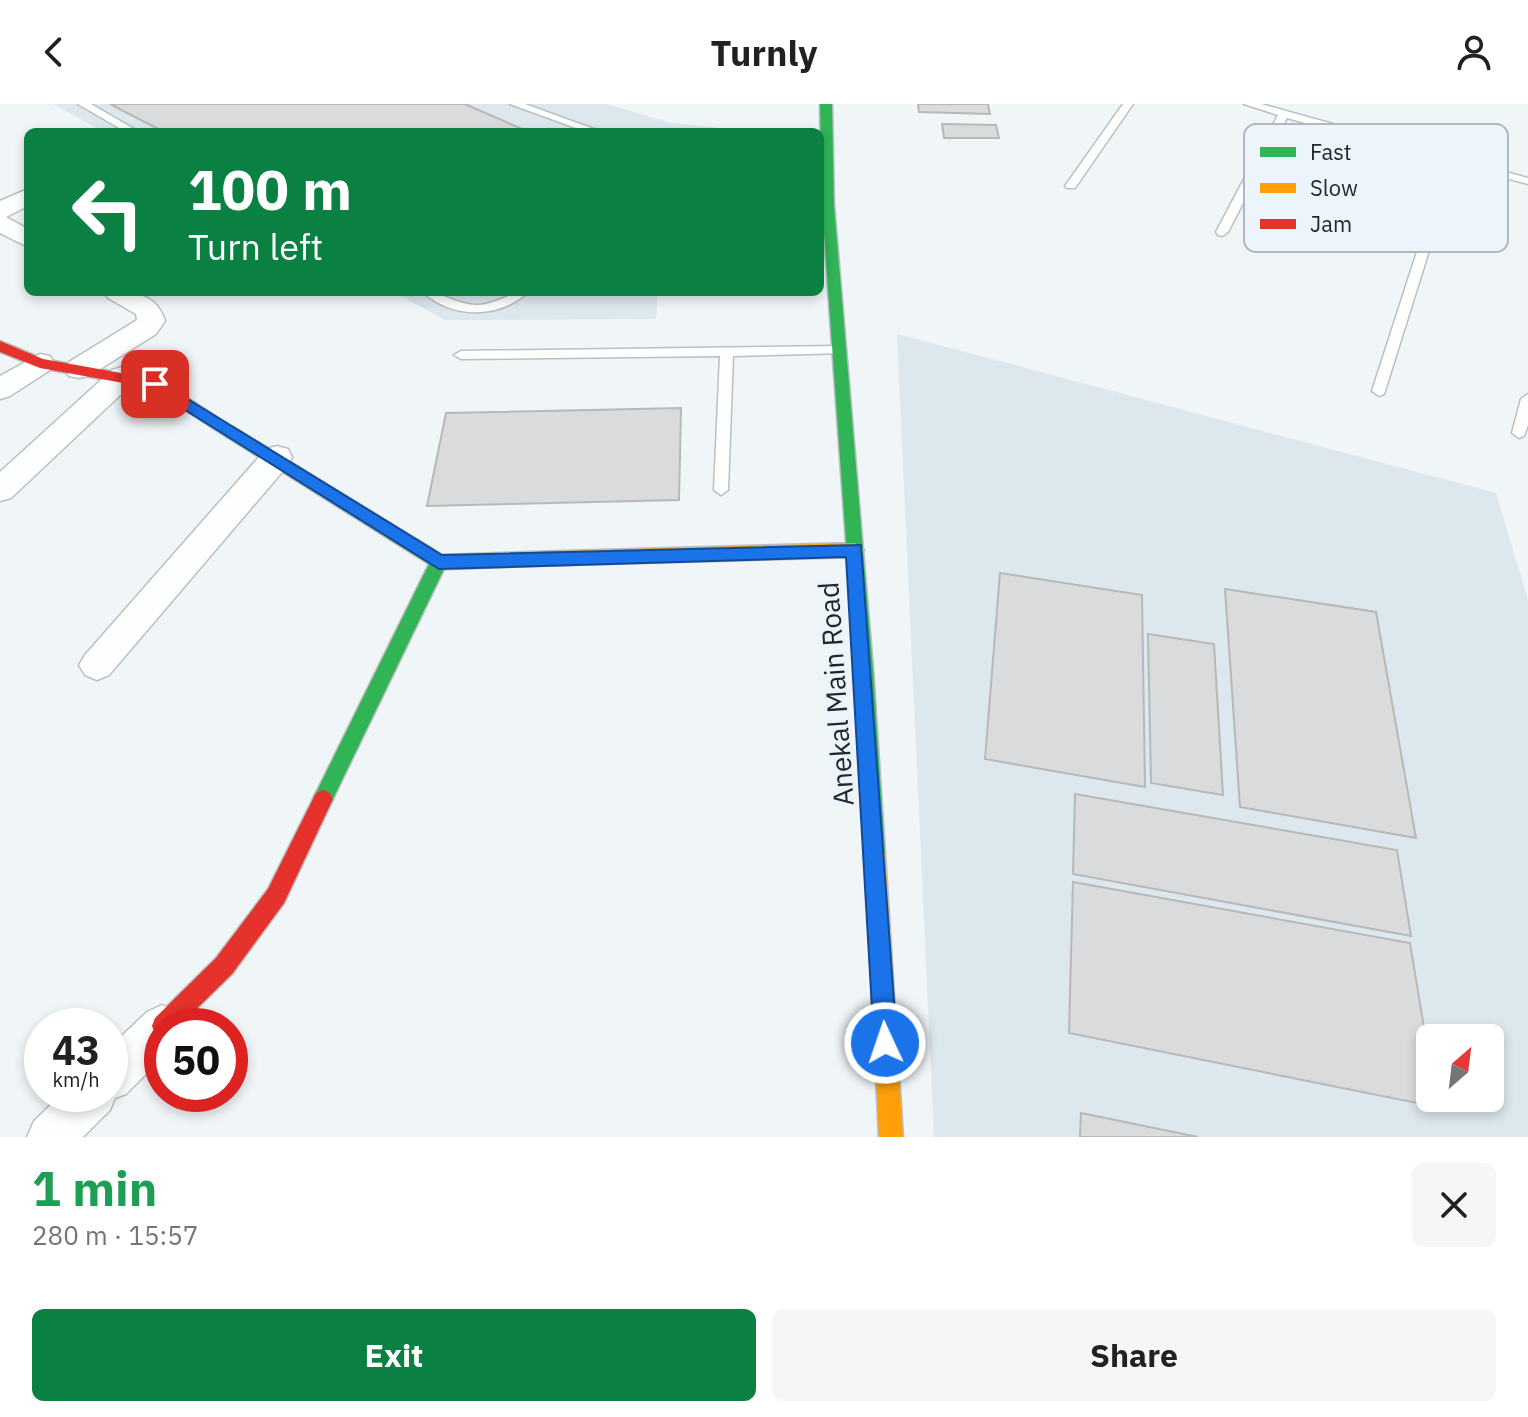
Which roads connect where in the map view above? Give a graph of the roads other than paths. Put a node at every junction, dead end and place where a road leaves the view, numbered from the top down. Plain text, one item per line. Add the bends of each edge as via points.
1 (83, 104) edge
2 (515, 104) edge
3 (826, 104) edge
4 (1128, 104) edge
5 (1249, 104) edge
6 (1284, 114) junction
7 (1279, 124) edge
8 (1320, 124) edge
9 (127, 128) edge
10 (585, 128) edge
11 (824, 163) edge
12 (1508, 176) edge
13 (1528, 181) edge
14 (1071, 186) dead end
15 (824, 189) edge
16 (1244, 190) edge
17 (24, 198) edge
18 (0, 211) edge
19 (0, 223) edge
20 (1222, 232) dead end
21 (24, 237) edge
22 (1423, 252) edge
23 (124, 296) edge
24 (437, 296) edge
25 (512, 296) edge
26 (839, 350) junction
27 (727, 352) junction
28 (461, 355) dead end
29 (14, 357) edge
30 (79, 369) junction
31 (122, 377) junction
32 (0, 389) edge
33 (1379, 391) dead end
34 (1528, 399) edge
35 (1519, 433) dead end
36 (277, 457) junction
37 (0, 490) edge
38 (721, 490) dead end
39 (855, 550) junction
40 (439, 562) junction
41 (97, 665) dead end
42 (181, 1008) edge
43 (144, 1044) edge
44 (128, 1060) edge
45 (76, 1112) edge
46 (50, 1137) edge
47 (891, 1137) edge

1 - 9 lane
2 - 10 lane
3 - 11 street, Anekal Main Road
4 - 14 lane
5 - 6 lane
6 - 7 lane
6 - 8 lane
11 - 15 street, Anekal Main Road
12 - 13 lane
15 - 26 street, Anekal Main Road
16 - 20 lane
17 - 18 street
19 - 21 street
22 - 33 lane
23 - 30 street via 148,310 151,321
24 - 25 lane via 476,311
26 - 27 lane
26 - 39 street, Anekal Main Road
27 - 28 lane
27 - 38 lane
29 - 30 street
29 - 32 street
30 - 31 street
31 - 36 street via 155,384
31 - 37 street
34 - 35 lane
36 - 40 street
36 - 41 street
39 - 40 street
39 - 47 street, Anekal Main Road
40 - 42 street via 276,896 224,966
43 - 44 street
45 - 46 street

